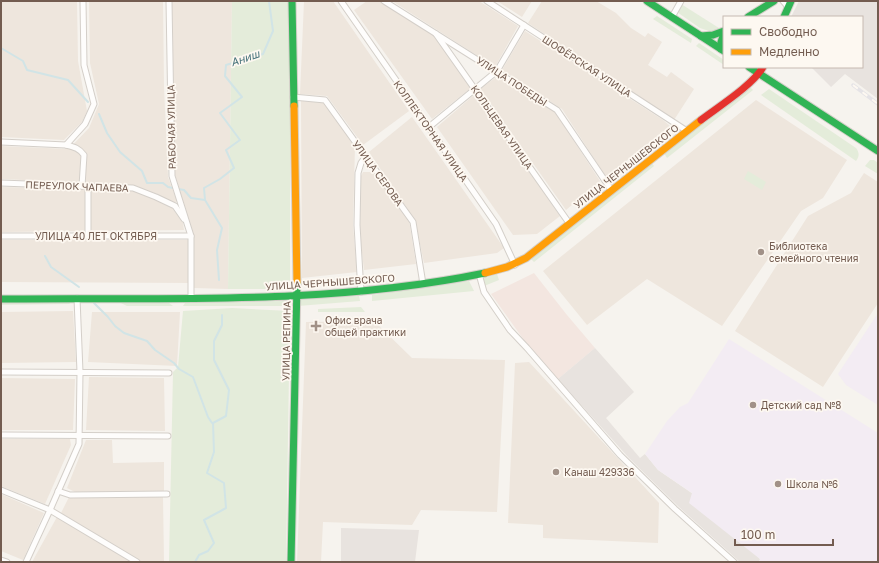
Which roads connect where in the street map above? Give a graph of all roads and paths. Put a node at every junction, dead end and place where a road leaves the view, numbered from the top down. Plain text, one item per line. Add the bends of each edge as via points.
1 (83, 1) edge
2 (169, 1) edge
3 (292, 1) edge
4 (341, 1) edge
5 (384, 1) edge
6 (487, 1) edge
7 (647, 1) edge
8 (681, 1) edge
9 (774, 1) edge
10 (788, 3) edge
11 (750, 16) edge
12 (784, 16) edge
13 (672, 17) junction
14 (524, 25) junction
15 (434, 32) junction
16 (723, 32) edge
17 (723, 35) edge
18 (701, 36) junction
19 (722, 50) edge
20 (761, 70) edge
21 (497, 71) junction
22 (476, 89) junction
23 (293, 97) junction
24 (429, 128) junction
25 (687, 131) junction
26 (1, 142) edge
27 (66, 145) junction
28 (878, 150) edge
29 (366, 156) junction
30 (1, 183) edge
31 (82, 186) junction
32 (88, 186) junction
33 (612, 190) junction
34 (569, 223) junction
35 (187, 224) junction
36 (1, 236) edge
37 (88, 236) junction
38 (190, 236) junction
39 (515, 264) junction
40 (479, 274) junction
41 (423, 284) junction
42 (361, 292) junction
43 (297, 296) junction
44 (1, 298) edge
45 (77, 298) junction
46 (191, 298) junction
47 (1, 372) edge
48 (80, 372) junction
49 (169, 373) dead end
50 (1, 436) edge
51 (79, 436) junction
52 (168, 436) dead end
53 (1, 490) edge
54 (58, 491) junction
55 (167, 494) dead end
56 (50, 510) junction
57 (1, 560) edge
58 (7, 562) edge
59 (26, 562) edge
60 (137, 562) edge
61 (291, 562) edge
62 (734, 562) edge

1 - 27 street via 84,65 94,104 85,124
2 - 35 street, РАБОЧАЯ УЛИЦА via 172,176
3 - 23 street, УЛИЦА РЕПИНА
4 - 24 street, КОЛЛЕКТОРНАЯ УЛИЦА
5 - 15 street, УЛИЦА ПОБЕДЫ
6 - 14 street, ШОФЁРСКАЯ УЛИЦА
7 - 13 street
8 - 13 street
9 - 11 street
10 - 12 street
13 - 18 street
14 - 21 street
14 - 25 street, ШОФЁРСКАЯ УЛИЦА
15 - 21 street, УЛИЦА ПОБЕДЫ
15 - 22 street, КОЛЬЦЕВАЯ УЛИЦА
16 - 18 street
17 - 19 street
18 - 19 street
20 - 25 street, УЛИЦА ЧЕРНЫШЕВСКОГО
20 - 28 street
21 - 22 street
21 - 33 street, УЛИЦА ПОБЕДЫ via 557,110
22 - 24 street
22 - 34 street, КОЛЬЦЕВАЯ УЛИЦА
23 - 29 street, УЛИЦА СЕРОВА via 326,100
23 - 43 street, УЛИЦА РЕПИНА
24 - 39 street, КОЛЛЕКТОРНАЯ УЛИЦА via 496,224
25 - 33 street, УЛИЦА ЧЕРНЫШЕВСКОГО
26 - 27 street
27 - 31 street via 75,147 84,155
29 - 41 street, УЛИЦА СЕРОВА via 413,222
29 - 42 street via 358,173 357,218
30 - 31 street, ПЕРЕУЛОК ЧАПАЕВА
31 - 32 street, ПЕРЕУЛОК ЧАПАЕВА
32 - 35 street, ПЕРЕУЛОК ЧАПАЕВА via 133,188 144,192 175,206
32 - 37 street
33 - 34 street, УЛИЦА ЧЕРНЫШЕВСКОГО
34 - 39 street, УЛИЦА ЧЕРНЫШЕВСКОГО
35 - 38 street, РАБОЧАЯ УЛИЦА
36 - 37 street, УЛИЦА 40 ЛЕТ ОКТЯБРЯ
37 - 38 street, УЛИЦА 40 ЛЕТ ОКТЯБРЯ
38 - 46 street, РАБОЧАЯ УЛИЦА
39 - 40 street, УЛИЦА ЧЕРНЫШЕВСКОГО
40 - 41 street, УЛИЦА ЧЕРНЫШЕВСКОГО
40 - 62 street via 484,292 510,330 620,455
41 - 42 street, УЛИЦА ЧЕРНЫШЕВСКОГО
42 - 43 street, УЛИЦА ЧЕРНЫШЕВСКОГО
43 - 46 street, УЛИЦА ЧЕРНЫШЕВСКОГО
43 - 61 street, УЛИЦА РЕПИНА
44 - 45 street, УЛИЦА ЧЕРНЫШЕВСКОГО
45 - 46 street, УЛИЦА ЧЕРНЫШЕВСКОГО
45 - 48 street
47 - 48 street
48 - 49 street
48 - 51 street
50 - 51 street
51 - 52 street
51 - 54 street via 79,444
53 - 56 street
54 - 55 street via 70,495
54 - 56 street
56 - 59 street
56 - 60 street
57 - 58 street

